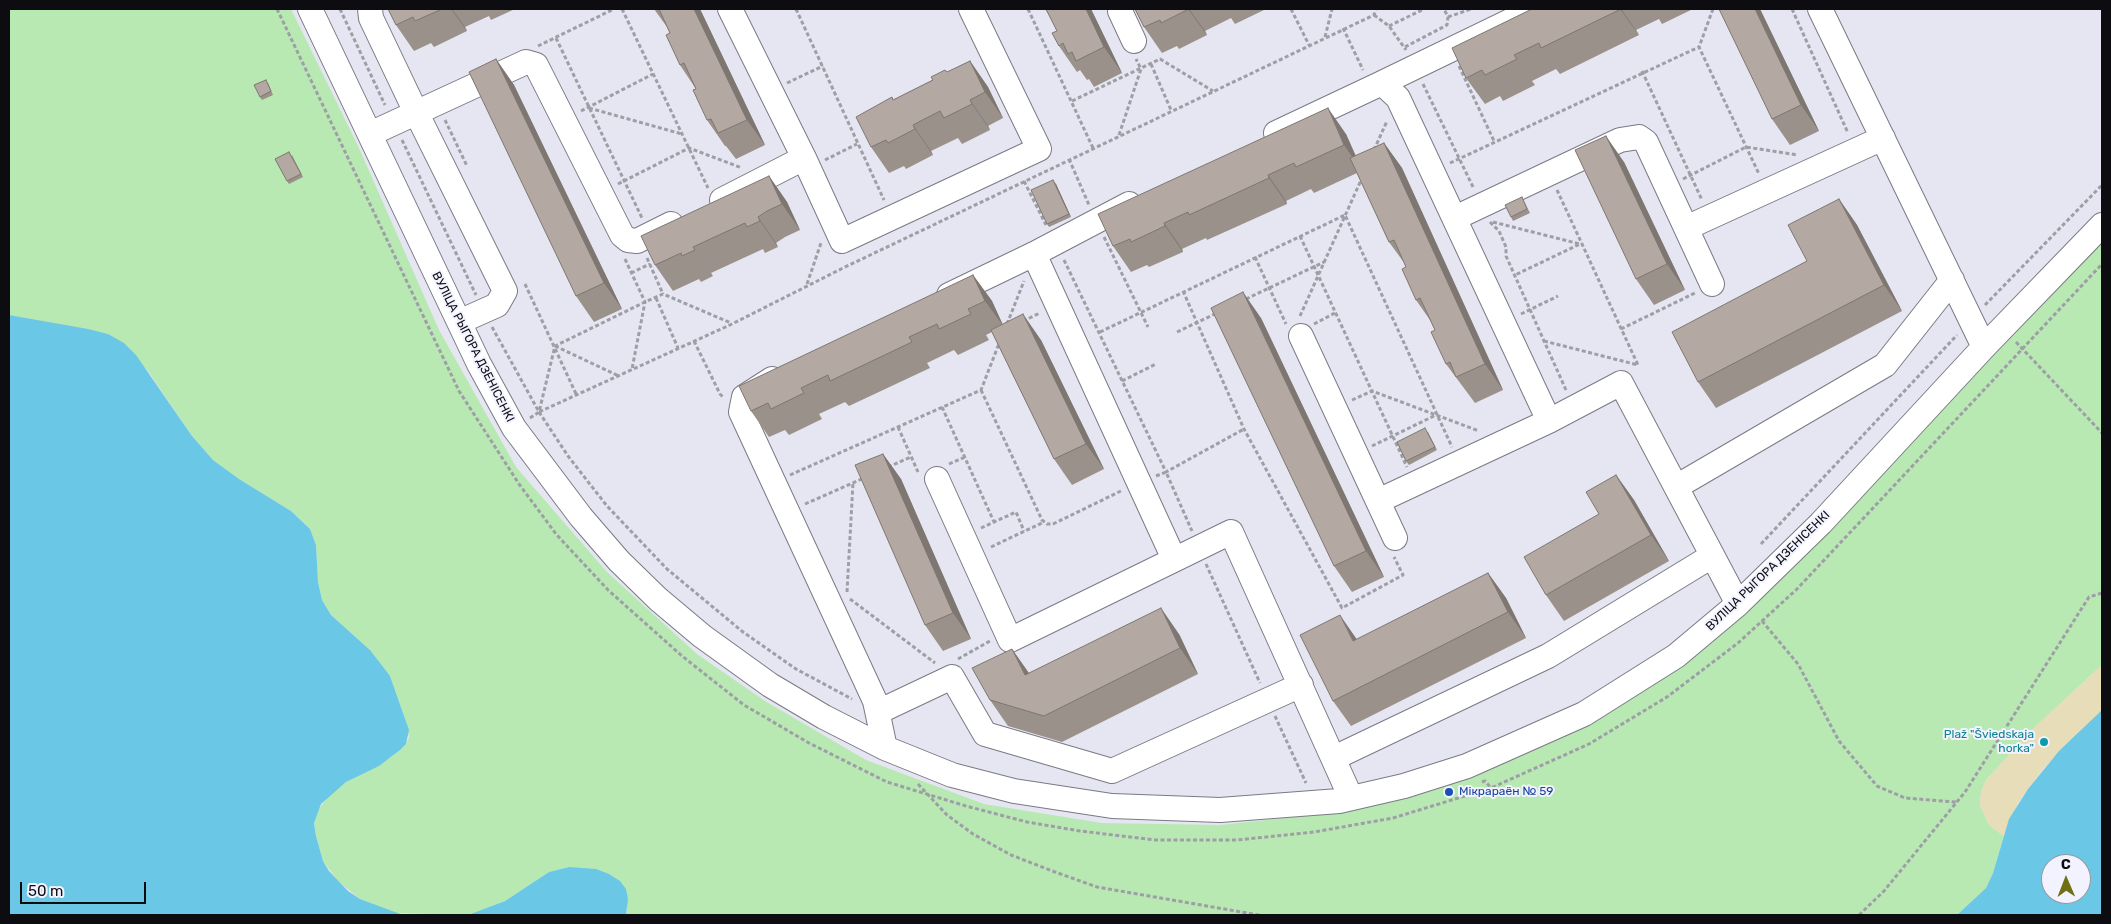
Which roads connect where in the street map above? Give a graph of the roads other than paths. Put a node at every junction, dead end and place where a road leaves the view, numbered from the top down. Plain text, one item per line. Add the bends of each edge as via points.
1 (310, 9) edge
2 (370, 9) edge
3 (730, 9) edge
4 (971, 9) edge
5 (1121, 9) edge
6 (1535, 9) edge
7 (1820, 9) edge
8 (1134, 41) edge
9 (1383, 89) junction
10 (416, 111) junction
11 (370, 134) junction
12 (1883, 138) junction
13 (1255, 143) edge
14 (804, 158) junction
15 (1148, 195) edge
16 (1455, 218) junction
17 (2102, 225) edge
18 (1686, 228) junction
19 (1034, 254) junction
20 (1952, 280) junction
21 (1712, 284) road end
22 (926, 306) edge
23 (459, 322) junction
24 (1300, 327) road end
25 (1984, 348) junction
26 (791, 370) edge
27 (1549, 420) junction
28 (929, 478) road end
29 (1676, 487) junction
30 (1378, 501) junction
31 (1395, 538) dead end
32 (1712, 556) junction
33 (1174, 559) junction
34 (1738, 604) junction
35 (1301, 685) junction
36 (876, 706) junction
37 (885, 748) junction
38 (1334, 758) junction
39 (1351, 798) junction

1 - 11 street, ВУЛІЦА РЫГОРА ДЗЕНІСЕНКІ
2 - 10 street via 371,18
3 - 14 street
4 - 14 street via 1039,148 842,241
5 - 8 street
6 - 9 street via 1451,50 1410,57
7 - 12 street
9 - 13 street
9 - 16 street via 1432,171
10 - 11 street
10 - 14 street via 526,62 536,65 599,192 622,235 628,240 637,241 650,235
10 - 23 street via 505,291 497,305
11 - 23 street, ВУЛІЦА РЫГОРА ДЗЕНІСЕНКІ
12 - 18 street
12 - 20 street
15 - 19 street
16 - 18 street via 1486,213 1550,174 1620,140 1638,137 1646,142
16 - 27 street
17 - 25 street, ВУЛІЦА РЫГОРА ДЗЕНІСЕНКІ
18 - 21 street
19 - 22 street
19 - 33 street
20 - 25 street
20 - 29 street via 1885,365
23 - 37 street, ВУЛІЦА РЫГОРА ДЗЕНІСЕНКІ via 514,428 581,517 619,561 702,636 770,685
24 - 30 street
25 - 34 street, ВУЛІЦА РЫГОРА ДЗЕНІСЕНКІ via 1820,523
26 - 36 street via 764,382 744,397 741,412
27 - 29 street via 1621,384
27 - 30 street
28 - 33 street via 963,535 1010,640
29 - 32 street
30 - 31 street
32 - 34 street
32 - 38 street via 1548,656
33 - 35 street via 1230,532
34 - 39 street, ВУЛІЦА РЫГОРА ДЗЕНІСЕНКІ via 1676,656 1584,714 1467,766 1404,786
35 - 36 street via 1112,771 985,734 952,678
35 - 38 street
36 - 37 street
37 - 39 street, ВУЛІЦА РЫГОРА ДЗЕНІСЕНКІ via 961,777 1014,791 1103,805 1220,810 1315,804
38 - 39 street

